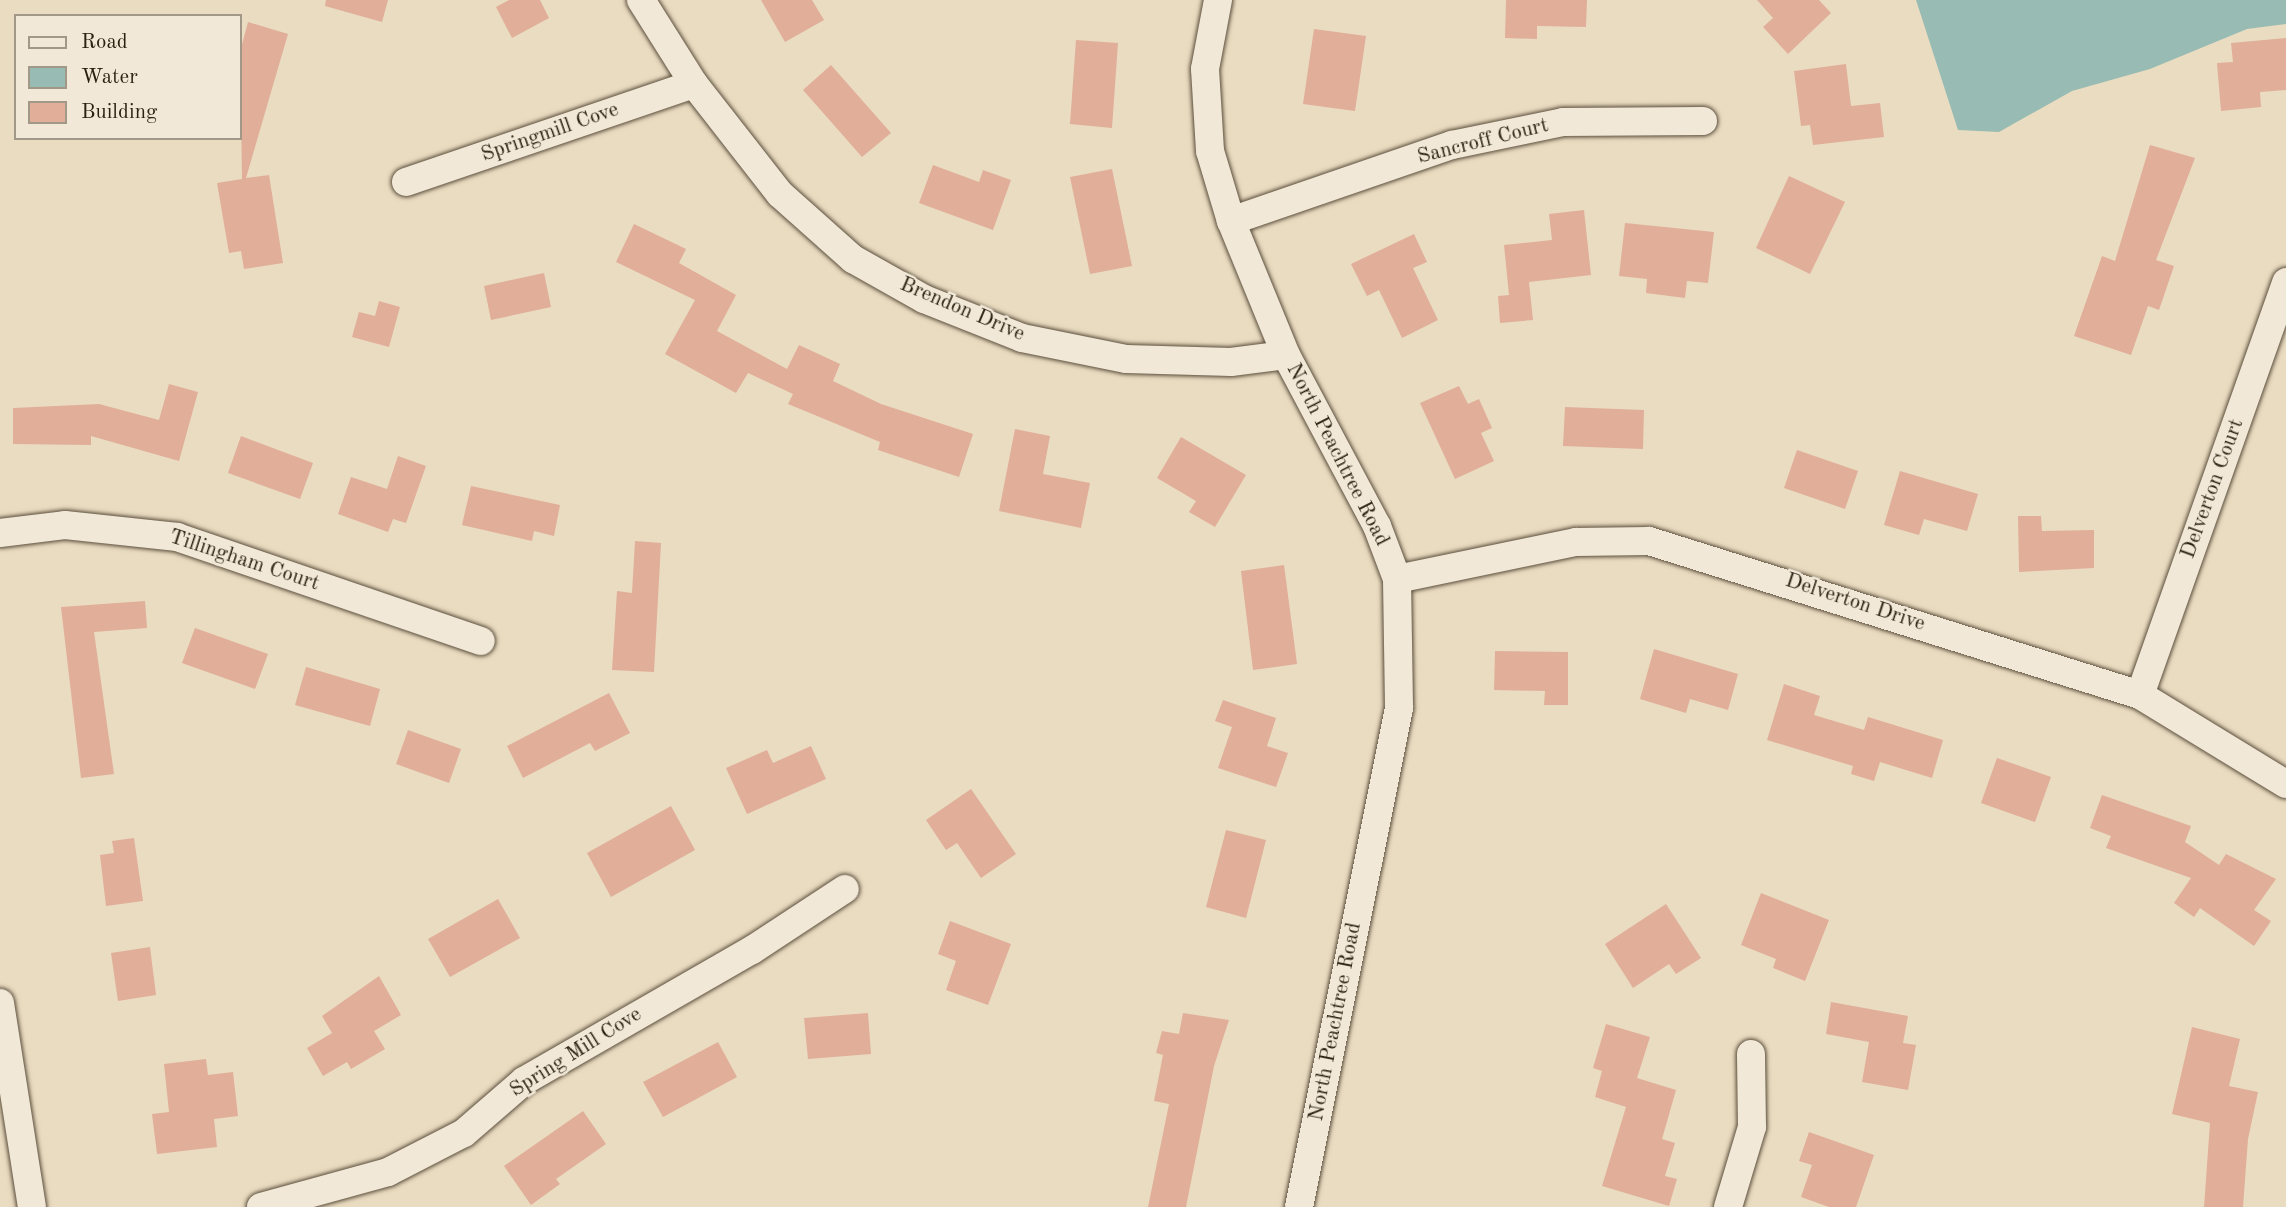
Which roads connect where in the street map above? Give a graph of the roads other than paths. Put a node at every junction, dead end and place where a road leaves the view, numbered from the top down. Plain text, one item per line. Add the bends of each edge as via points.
1 (641, 0) edge
2 (1218, 0) edge
3 (694, 84) junction
4 (1703, 121) dead end
5 (406, 182) dead end
6 (1231, 221) junction
7 (2286, 282) edge
8 (1286, 355) junction
9 (0, 533) edge
10 (1397, 579) junction
11 (481, 641) dead end
12 (2140, 695) junction
13 (2286, 784) edge
14 (845, 889) dead end
15 (0, 1003) edge
16 (1751, 1054) dead end
17 (32, 1207) edge
18 (261, 1207) edge
19 (1299, 1207) edge
20 (1728, 1207) edge

1 - 3 street, Brendon Drive
2 - 6 street, North Peachtree Road via 1206,82 1210,151
3 - 5 street, Springmill Cove
3 - 8 street, Brendon Drive via 780,194 853,259 924,299 1022,338 1126,359 1231,362
4 - 6 street, Sancroff Court via 1563,122 1452,145
6 - 8 street, North Peachtree Road
7 - 12 street, Delverton Court
8 - 10 street, North Peachtree Road via 1377,526
9 - 11 street, Tillingham Court via 65,525 177,537
10 - 12 street, Delverton Drive via 1576,542 1649,541
10 - 19 street, North Peachtree Road via 1399,708
12 - 13 street, Delverton Drive
14 - 18 street, Spring Mill Cove via 752,950 536,1074 464,1133 388,1172
15 - 17 street
16 - 20 street via 1752,1127

